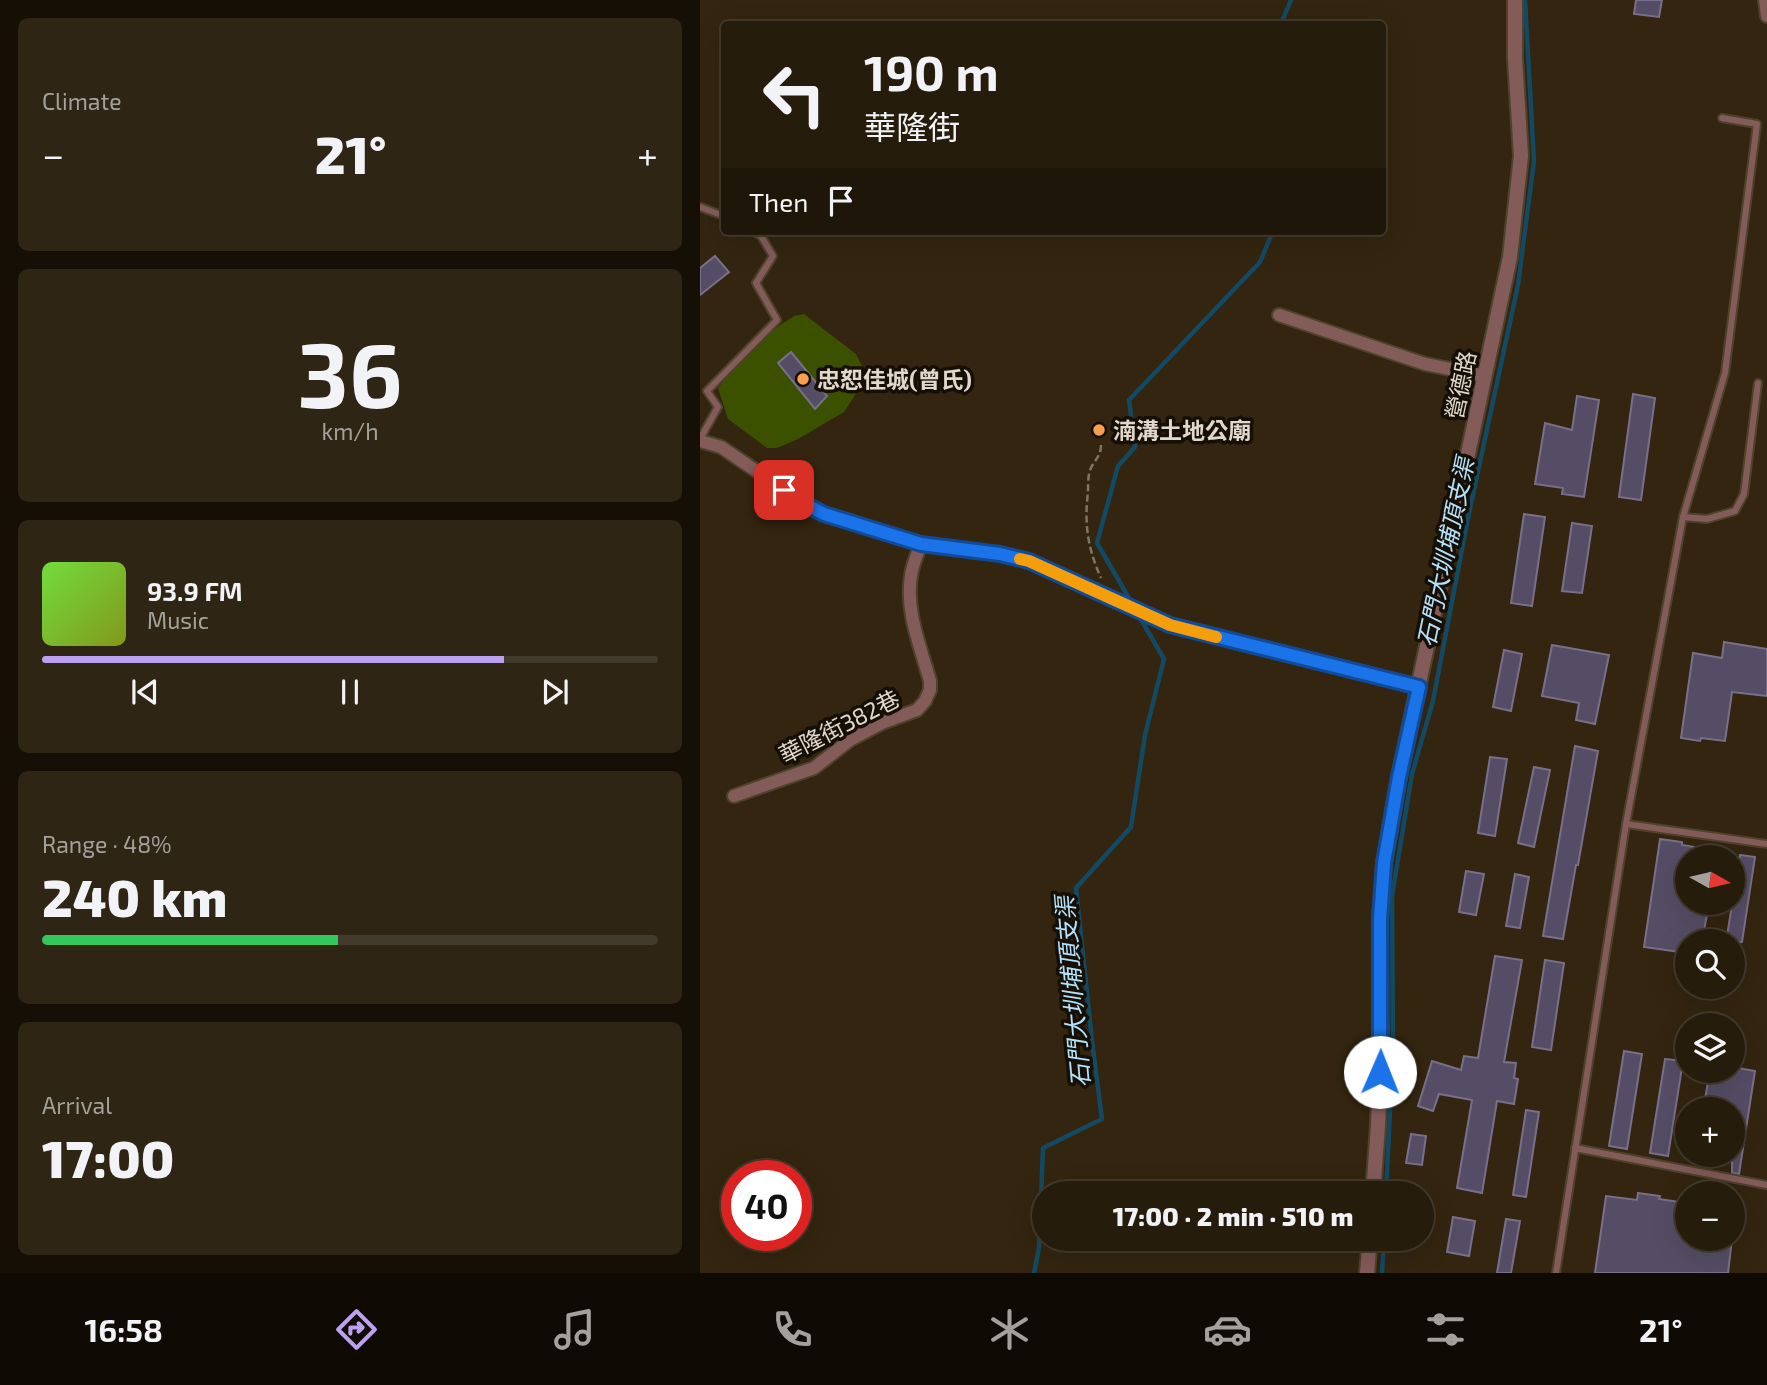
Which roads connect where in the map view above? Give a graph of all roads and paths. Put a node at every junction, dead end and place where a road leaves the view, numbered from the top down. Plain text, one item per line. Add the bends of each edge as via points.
1 (1515, 0) edge
2 (1765, 0) edge
3 (1767, 16) edge
4 (1721, 118) dead end
5 (700, 207) edge
6 (721, 214) edge
7 (759, 235) edge
8 (1279, 315) dead end
9 (1485, 376) junction
10 (1758, 383) dead end
11 (700, 440) edge
12 (1101, 445) dead end
13 (1683, 517) junction
14 (921, 544) junction
15 (1105, 586) dead end
16 (1419, 687) junction
17 (734, 796) dead end
18 (1626, 824) junction
19 (1767, 844) edge
20 (1575, 1148) junction
21 (1374, 1181) edge
22 (1767, 1185) edge
23 (1369, 1251) edge
24 (1367, 1273) edge
25 (1556, 1273) edge

1 - 9 street, 營德路 via 1520,176 1510,257
2 - 3 street
4 - 13 lane via 1757,124 1726,373
5 - 6 lane
7 - 11 lane via 773,256 757,283 777,320 708,391 718,407
8 - 9 street via 1425,364
9 - 16 street, 營德路
10 - 13 lane via 1744,494 1735,511 1707,519
11 - 14 street via 722,447 824,514
12 - 15 path via 1090,470 1086,527 1089,549
13 - 18 lane
14 - 16 street via 1029,561 1170,625
14 - 17 street, 華隆街382巷 via 909,594 930,681 925,701 916,710 850,740 814,768
16 - 21 street, 營德路 via 1384,863
18 - 19 lane
18 - 20 lane
20 - 22 lane
20 - 25 lane
23 - 24 street

